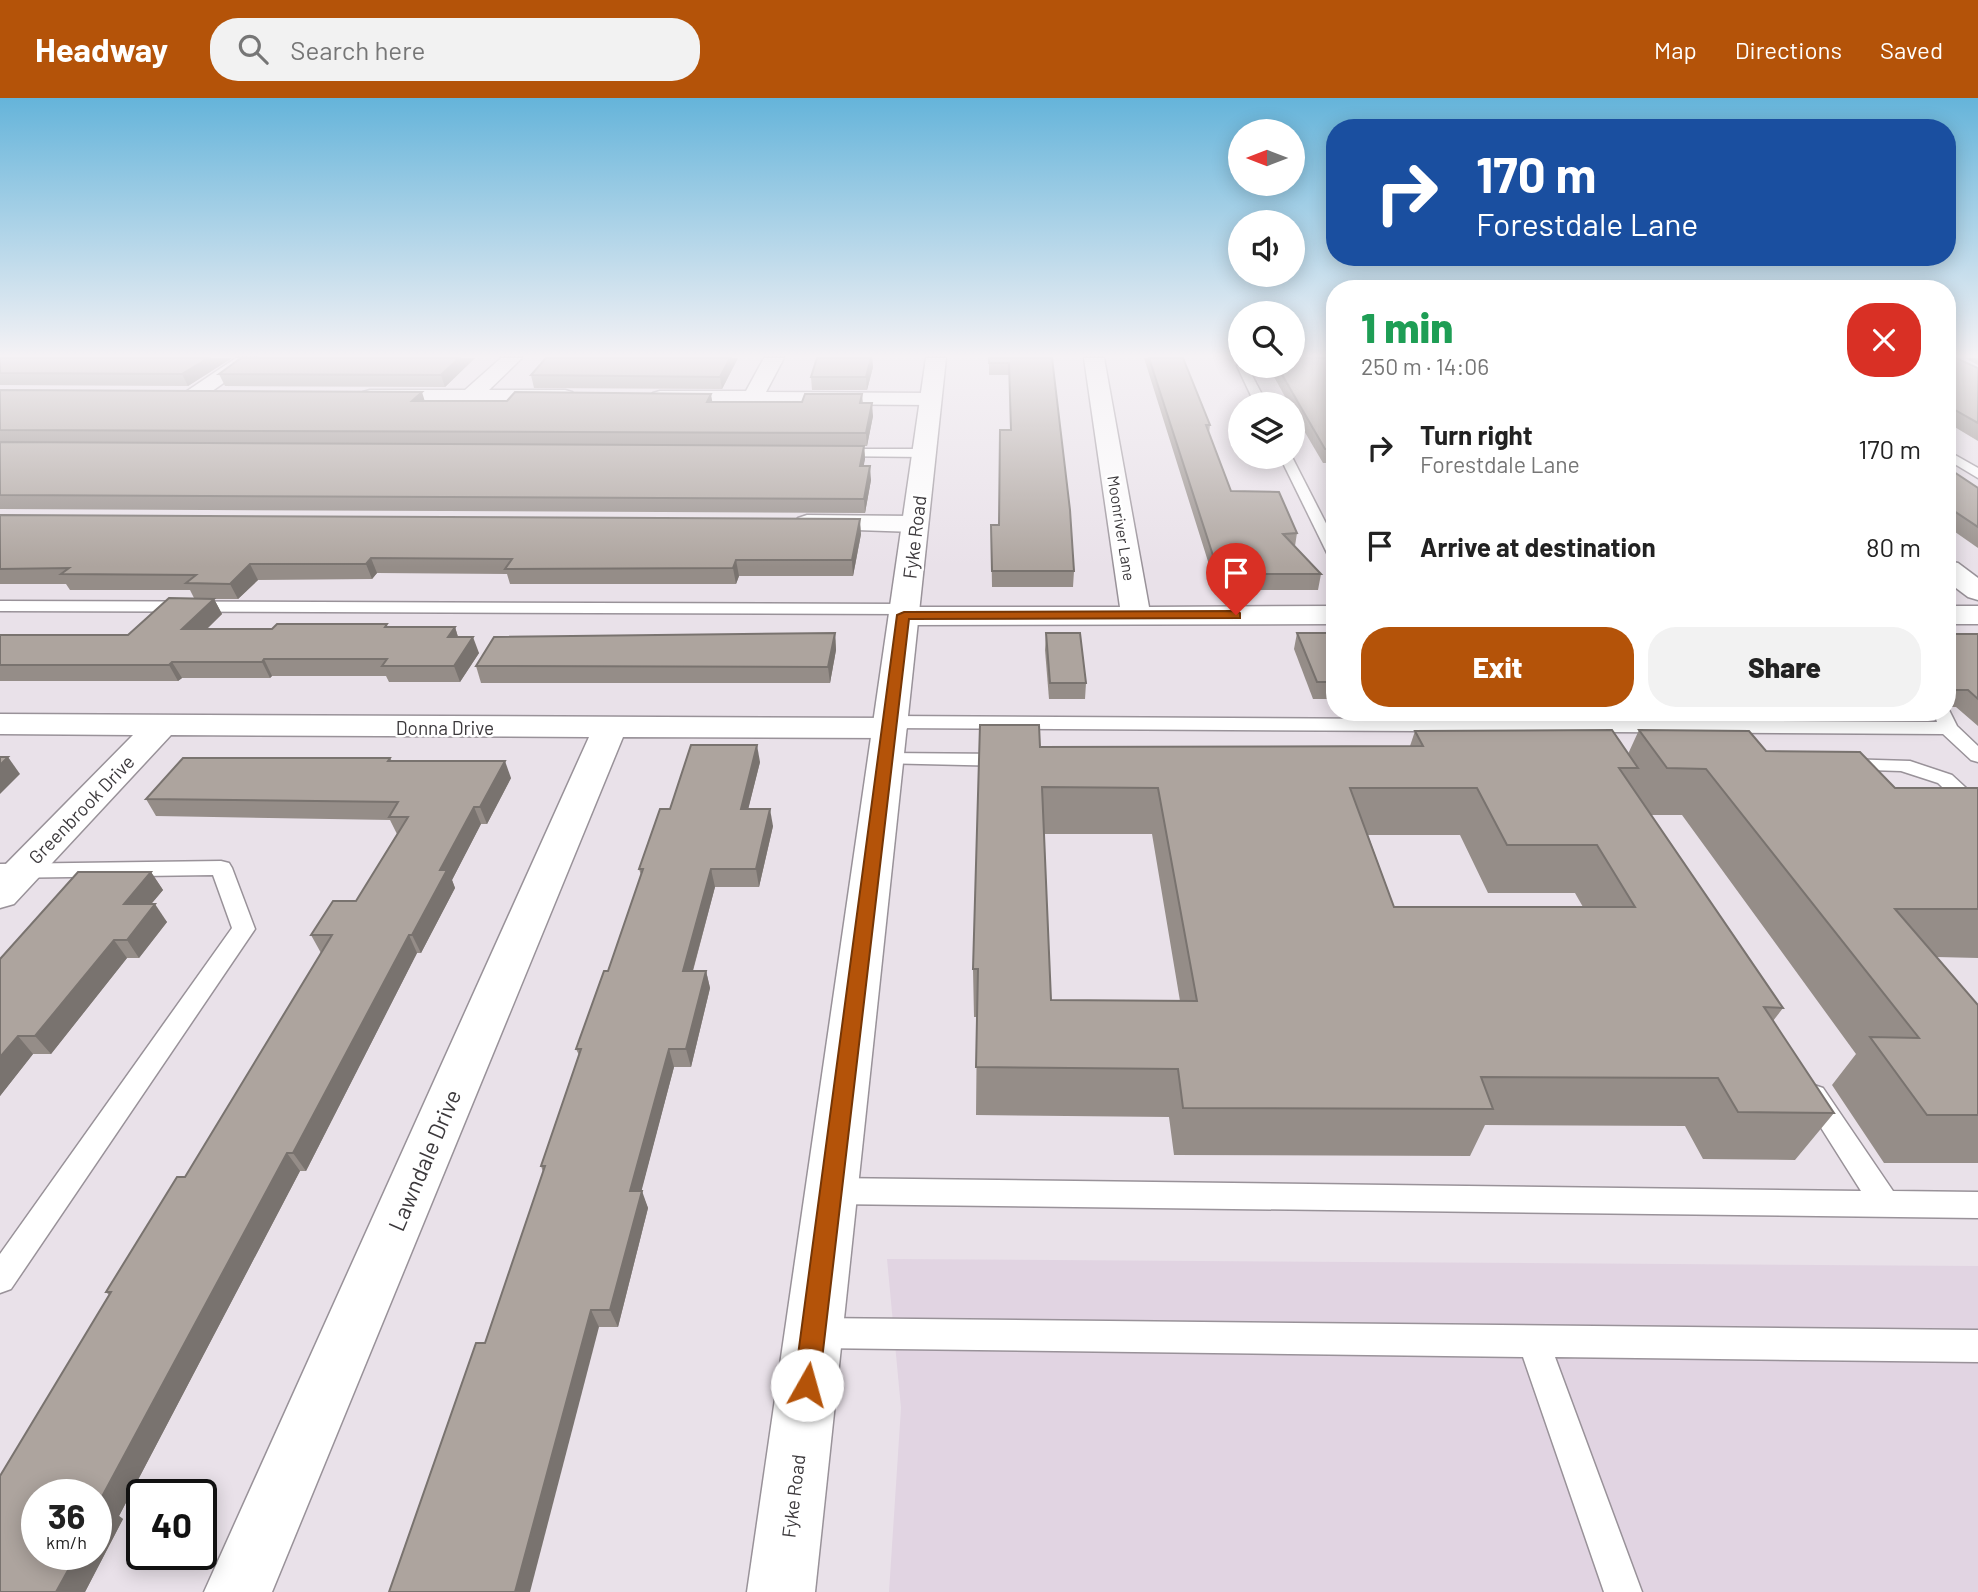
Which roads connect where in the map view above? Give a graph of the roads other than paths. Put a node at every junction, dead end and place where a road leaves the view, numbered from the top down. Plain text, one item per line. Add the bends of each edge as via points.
1 (927, 428) edge
2 (1105, 428) edge
3 (828, 453) edge
4 (924, 453) junction
5 (1956, 461) edge
6 (1292, 469) edge
7 (1978, 474) edge
8 (780, 523) edge
9 (915, 524) junction
10 (1326, 537) edge
11 (1956, 575) edge
12 (1978, 591) edge
13 (0, 606) edge
14 (904, 612) junction
15 (1136, 615) junction
16 (1326, 615) edge
17 (1956, 615) edge
18 (1978, 615) edge
19 (1884, 721) edge
20 (1947, 721) edge
21 (0, 724) edge
22 (162, 725) junction
23 (610, 728) junction
24 (888, 737) junction
25 (1978, 756) edge
26 (1024, 760) edge
27 (1819, 765) edge
28 (1978, 810) edge
29 (7, 879) edge
30 (1802, 1077) edge
31 (831, 1191) junction
32 (1885, 1204) junction
33 (1978, 1205) edge
34 (0, 1279) edge
35 (813, 1333) junction
36 (1533, 1341) junction
37 (1978, 1346) edge
38 (238, 1592) edge
39 (781, 1592) edge
40 (1623, 1592) edge

1 - 4 street, Fyke Road
2 - 15 street, Moonriver Lane
3 - 4 lane
4 - 9 street, Fyke Road
5 - 7 lane
6 - 10 lane
8 - 9 street
9 - 14 street, Fyke Road
11 - 12 street
13 - 14 lane
14 - 15 street
14 - 24 street, Fyke Road
15 - 16 street
17 - 18 street
19 - 24 lane
20 - 25 lane
21 - 22 street, Donna Drive
22 - 23 street, Donna Drive
22 - 29 street, Greenbrook Drive
23 - 24 street, Donna Drive
23 - 38 street, Lawndale Drive
24 - 26 lane
24 - 31 street, Fyke Road
27 - 28 lane via 1903,765 1945,779
29 - 34 lane via 221,868 244,929
30 - 32 lane
31 - 32 lane
31 - 35 street, Fyke Road
32 - 33 lane
35 - 36 lane
35 - 39 street, Fyke Road
36 - 37 lane
36 - 40 lane

